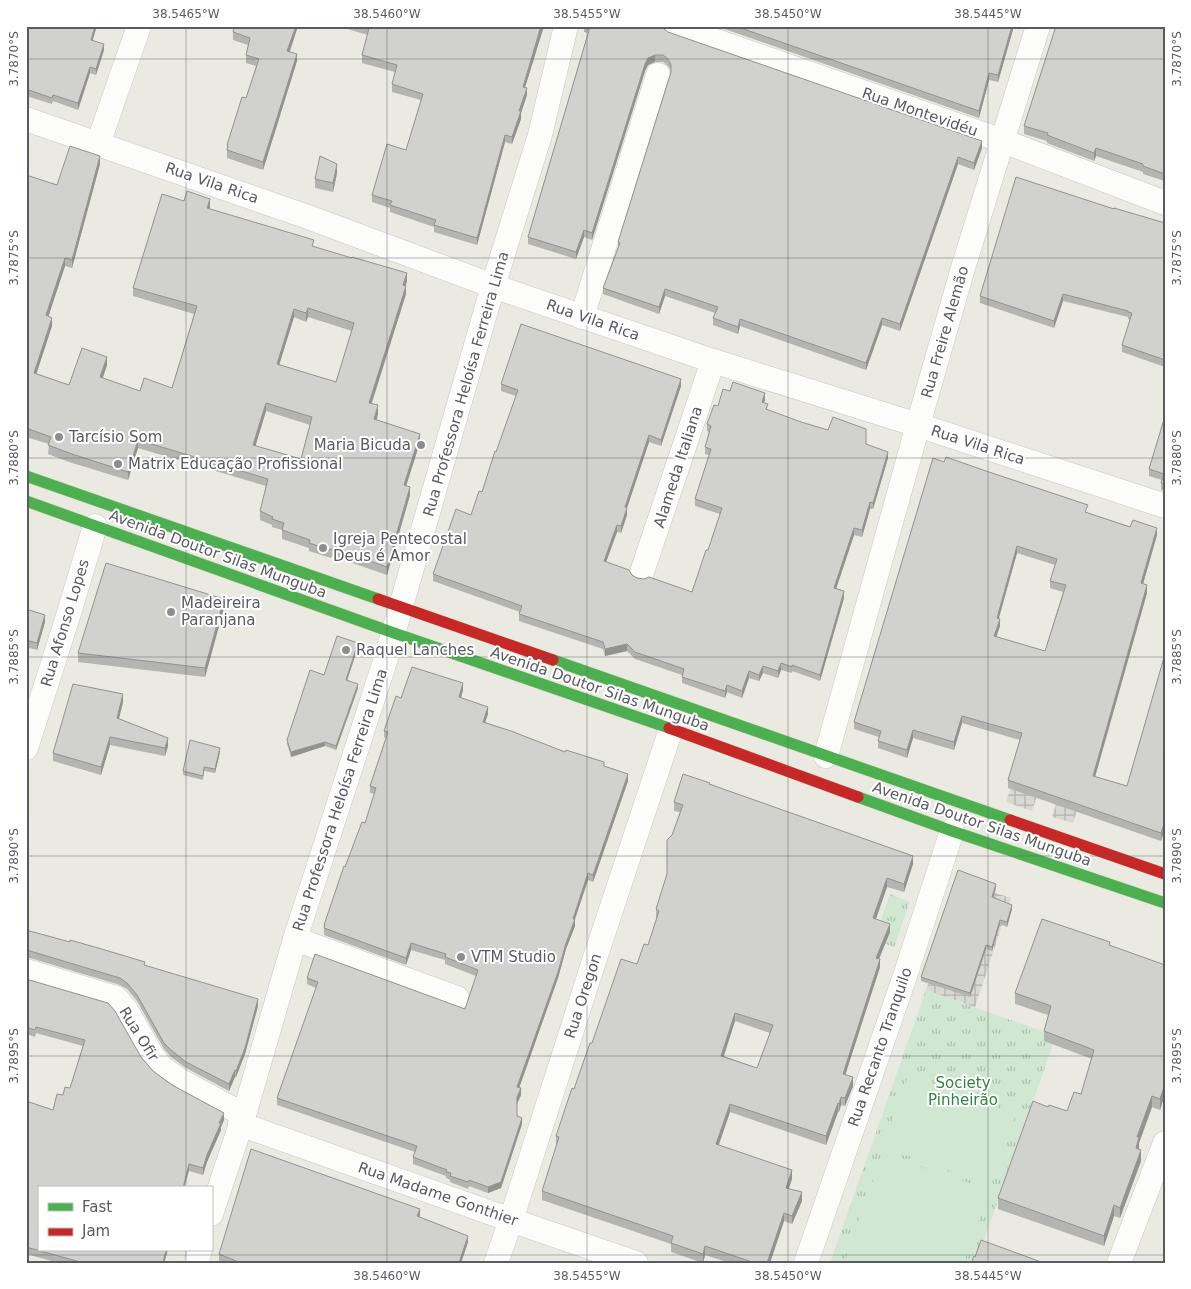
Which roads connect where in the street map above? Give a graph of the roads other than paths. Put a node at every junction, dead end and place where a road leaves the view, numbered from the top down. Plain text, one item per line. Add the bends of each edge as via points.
1 (139, 26) edge
2 (566, 26) edge
3 (674, 26) edge
4 (1038, 26) edge
5 (658, 75) dead end
6 (26, 119) edge
7 (1003, 141) junction
8 (98, 144) junction
9 (1165, 203) edge
10 (493, 286) junction
11 (582, 317) junction
12 (713, 361) junction
13 (918, 425) junction
14 (26, 476) edge
15 (26, 501) edge
16 (1165, 506) edge
17 (95, 526) junction
18 (642, 572) dead end
19 (401, 606) junction
20 (394, 633) junction
21 (671, 729) junction
22 (26, 748) edge
23 (826, 756) junction
24 (952, 830) junction
25 (1165, 874) edge
26 (1165, 903) edge
27 (295, 939) junction
28 (26, 971) edge
29 (457, 998) dead end
30 (242, 1120) junction
31 (1165, 1142) edge
32 (212, 1211) edge
33 (511, 1220) junction
34 (496, 1263) edge
35 (636, 1263) edge
36 (806, 1263) edge
37 (1119, 1263) edge

1 - 8 street
2 - 10 street, Rua Professora Heloísa Ferreira Lima via 540,135
3 - 7 street, Rua Montevidéu
4 - 7 street, Rua Freire Alemão
5 - 11 street
6 - 8 street, Rua Vila Rica
7 - 9 street, Rua Montevidéu
7 - 13 street, Rua Freire Alemão
8 - 10 street, Rua Vila Rica
10 - 11 street, Rua Vila Rica
10 - 19 street, Rua Professora Heloísa Ferreira Lima
11 - 12 street, Rua Vila Rica
12 - 13 street, Rua Vila Rica
12 - 18 street, Alameda Italiana
13 - 16 street, Rua Vila Rica
13 - 23 street, Rua Freire Alemão
14 - 19 main road, Avenida Doutor Silas Munguba
15 - 17 main road, Avenida Doutor Silas Munguba
17 - 20 main road, Avenida Doutor Silas Munguba
17 - 22 street, Rua Afonso Lopes
19 - 20 street, Rua Professora Heloísa Ferreira Lima
19 - 23 main road, Avenida Doutor Silas Munguba
20 - 21 main road, Avenida Doutor Silas Munguba
20 - 27 street, Rua Professora Heloísa Ferreira Lima
21 - 24 main road, Avenida Doutor Silas Munguba
21 - 33 street, Rua Oregon
23 - 25 main road, Avenida Doutor Silas Munguba
24 - 26 main road, Avenida Doutor Silas Munguba
24 - 36 street, Rua Recanto Tranquilo
27 - 29 street, Rua Professora Heloísa Ferreira Lima
27 - 30 street, Rua Professora Heloísa Ferreira Lima
28 - 30 street, Rua Ofir via 116,998 161,1068
30 - 32 street, Rua Professora Heloísa Ferreira Lima
30 - 33 street, Rua Madame Gonthier
31 - 37 street
33 - 34 street, Rua Oregon
33 - 35 street, Rua Madame Gonthier

